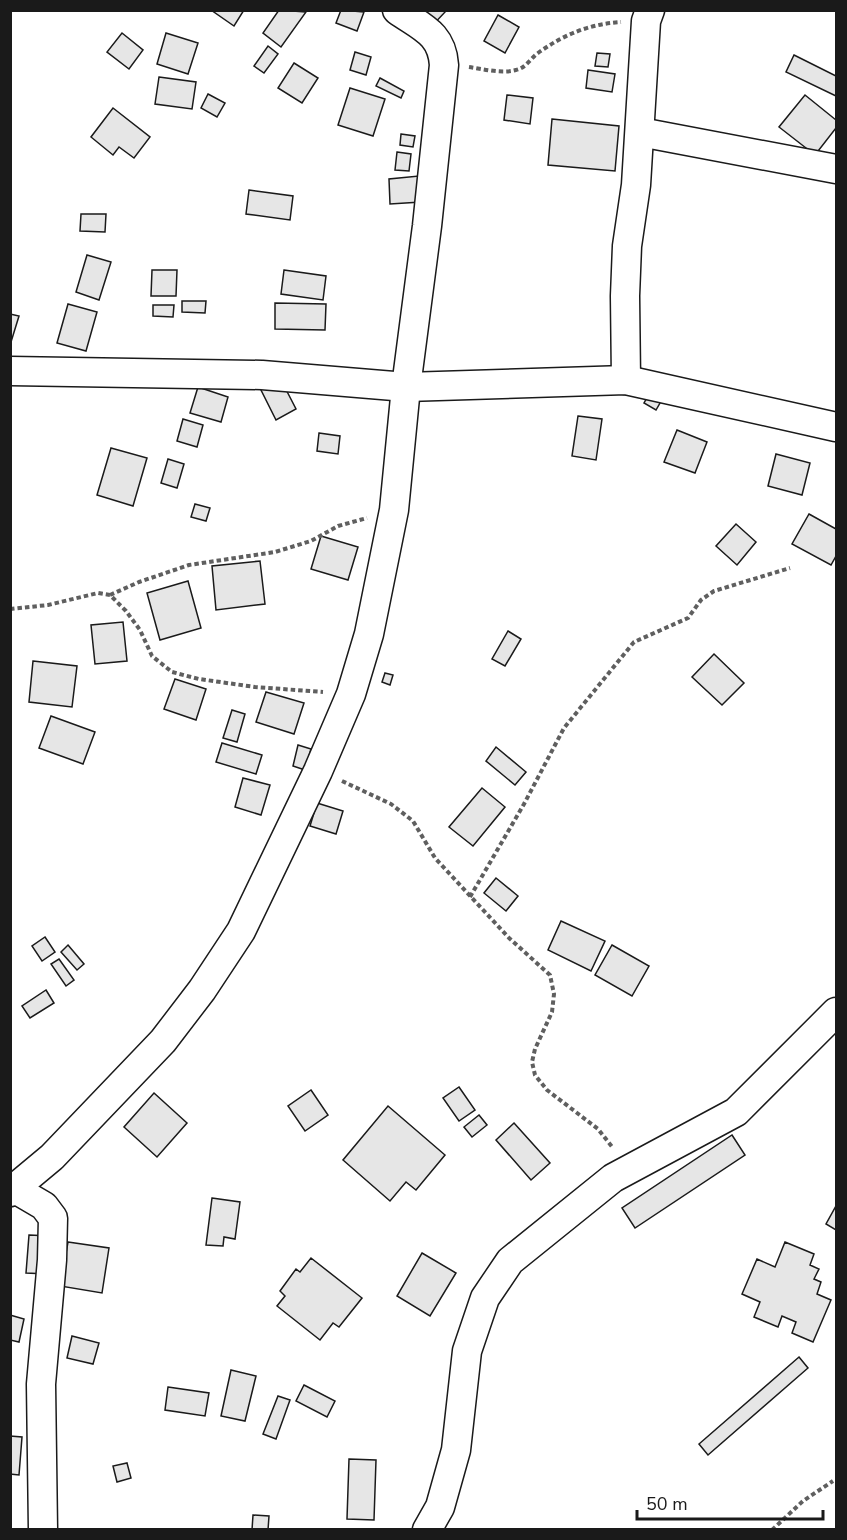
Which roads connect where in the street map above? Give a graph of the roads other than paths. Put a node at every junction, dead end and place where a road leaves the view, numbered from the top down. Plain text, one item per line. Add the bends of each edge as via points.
1 (397, 10) edge
2 (648, 16) edge
3 (640, 132) junction
4 (837, 169) edge
5 (10, 371) edge
6 (626, 380) junction
7 (406, 387) junction
8 (837, 427) edge
9 (837, 1012) edge
10 (13, 1191) edge
11 (44, 1530) edge
12 (427, 1530) edge

1 - 7 street via 438,39 444,52
2 - 3 street
3 - 4 street
3 - 6 street via 627,246
5 - 7 street via 262,375
6 - 7 street
6 - 8 street
7 - 10 street via 394,510 369,634 351,693 318,771 241,931 163,1041 52,1157
9 - 12 street via 736,1112 628,1168 510,1261 485,1298 467,1351 456,1450 440,1507
10 - 11 street via 44,1206 53,1218 41,1384

